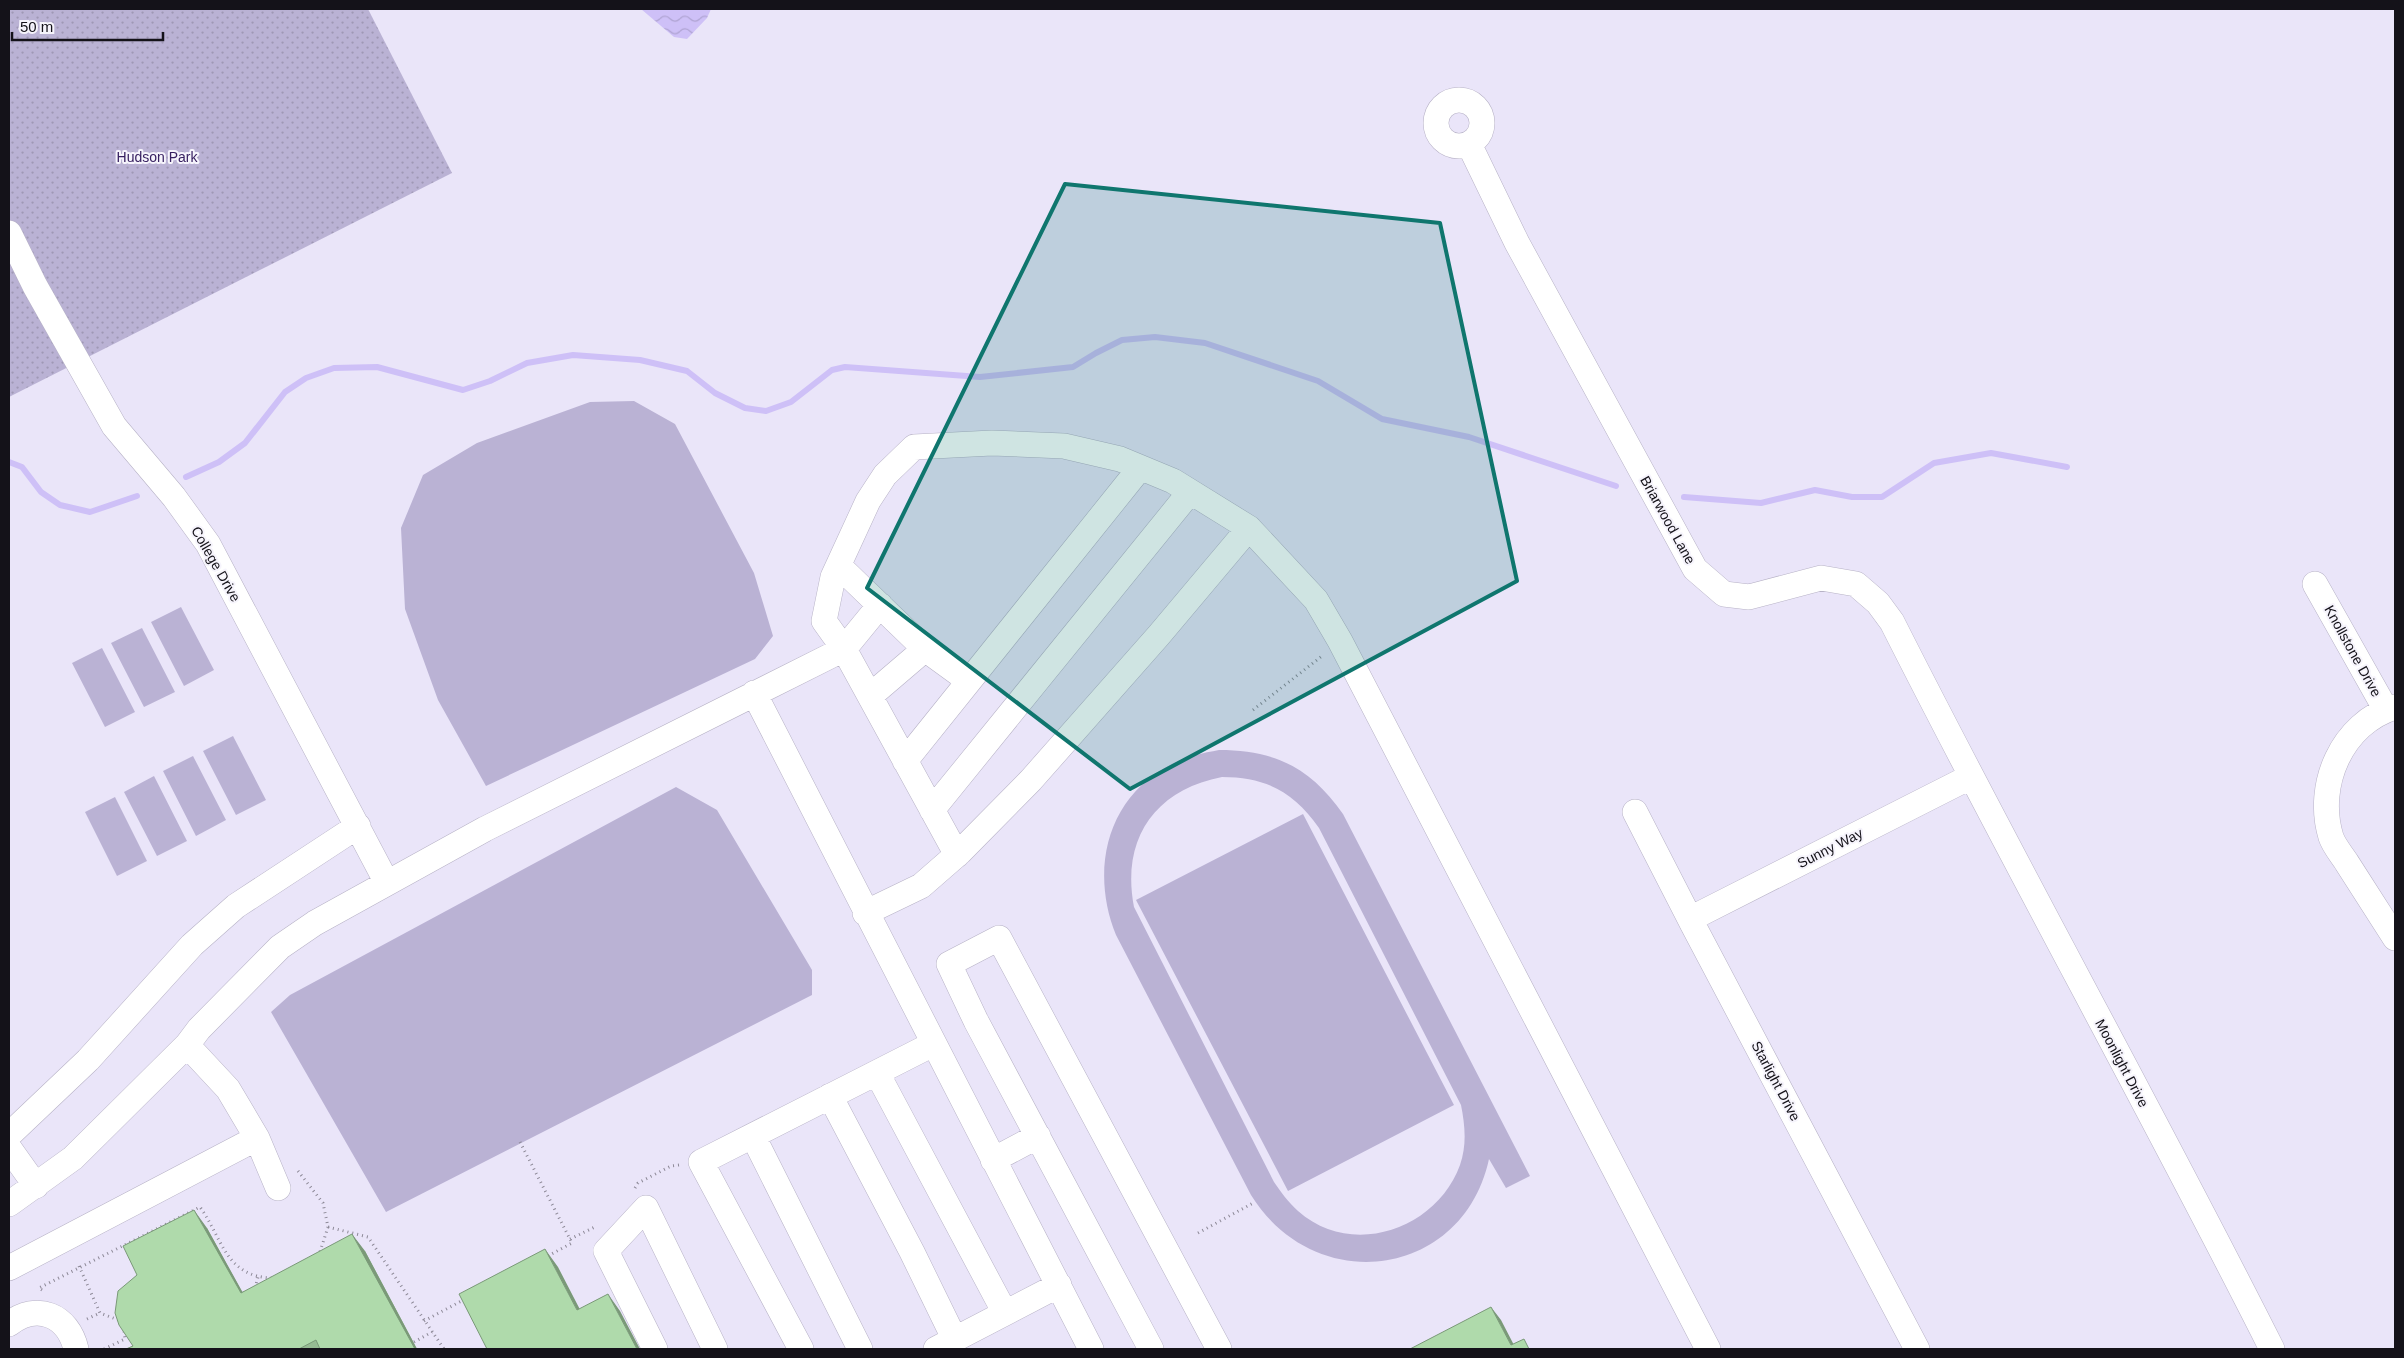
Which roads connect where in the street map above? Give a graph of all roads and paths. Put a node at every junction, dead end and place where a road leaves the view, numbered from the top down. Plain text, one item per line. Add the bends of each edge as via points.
1 (1469, 144) dead end
2 (9, 233) edge
3 (1140, 468) junction
4 (1190, 492) junction
5 (1249, 528) junction
6 (839, 566) junction
7 (2315, 584) dead end
8 (880, 605) junction
9 (1340, 642) junction
10 (844, 649) junction
11 (925, 650) junction
12 (969, 681) junction
13 (754, 693) junction
14 (870, 696) junction
15 (2390, 708) edge
16 (1253, 710) dead end
17 (905, 761) junction
18 (1970, 777) junction
19 (932, 810) junction
20 (1635, 812) dead end
21 (358, 826) junction
22 (956, 856) junction
23 (387, 883) junction
24 (865, 913) junction
25 (1690, 919) junction
26 (2395, 938) edge
27 (933, 1044) junction
28 (187, 1045) junction
29 (877, 1073) junction
30 (830, 1096) junction
31 (9, 1135) edge
32 (753, 1136) junction
33 (1038, 1136) junction
34 (257, 1138) junction
35 (520, 1142) dead end
36 (9, 1148) edge
37 (993, 1160) junction
38 (298, 1171) dead end
39 (36, 1186) junction
40 (278, 1188) dead end
41 (1255, 1202) dead end
42 (9, 1204) edge
43 (328, 1227) junction
44 (1198, 1234) dead end
45 (318, 1258) edge
46 (541, 1260) edge
47 (79, 1266) junction
48 (9, 1268) edge
49 (258, 1277) junction
50 (277, 1278) edge
51 (1059, 1285) junction
52 (46, 1292) dead end
53 (254, 1292) edge
54 (474, 1295) edge
55 (1005, 1312) junction
56 (100, 1313) junction
57 (424, 1321) junction
58 (81, 1322) dead end
59 (9, 1324) edge
60 (432, 1332) junction
61 (414, 1342) edge
62 (946, 1344) edge
63 (76, 1349) edge
64 (104, 1349) edge
65 (444, 1349) edge
66 (656, 1349) edge
67 (715, 1349) edge
68 (801, 1349) edge
69 (860, 1349) edge
70 (1090, 1349) edge
71 (1151, 1349) edge
72 (1219, 1349) edge
73 (1708, 1349) edge
74 (1917, 1349) edge
75 (2272, 1349) edge

1 - 18 street, Briarwood Lane via 1516,243 1695,569 1724,594 1749,596 1821,578 1856,584 1878,603 1892,622
2 - 21 street, College Drive via 114,426 174,497 208,544
3 - 4 street
3 - 6 street via 1120,459 1064,446 992,443 914,447 885,475 868,501
3 - 12 street
4 - 5 street
4 - 19 street
5 - 9 street via 1316,600
5 - 22 street via 1031,780
6 - 8 street
6 - 10 street via 833,577 824,621
7 - 15 street, Knollstone Drive
8 - 10 street
8 - 11 street
9 - 16 path
9 - 73 street
10 - 13 street
10 - 14 street
11 - 12 street
11 - 14 street
12 - 17 street
13 - 23 street via 485,829
13 - 24 street
14 - 17 street
15 - 26 street via 2360,725 2342,750 2332,769 2327,789 2326,815 2331,839
17 - 19 street
18 - 25 street, Sunny Way
18 - 75 street, Moonlight Drive
19 - 22 street
20 - 25 street, Starlight Drive
21 - 23 street, College Drive
21 - 31 street via 236,906 192,945 88,1060
22 - 24 street via 921,886
23 - 28 street via 315,923 280,947 199,1028
24 - 27 street
25 - 74 street, Starlight Drive
27 - 29 street
27 - 37 street
28 - 34 street via 228,1089
28 - 39 street via 73,1158
29 - 30 street
29 - 55 street
30 - 32 street
30 - 62 street via 912,1252
32 - 68 street via 701,1162
32 - 69 street
33 - 37 street
33 - 71 street
33 - 72 street via 976,1021 950,964 999,938
34 - 40 street
34 - 48 street
35 - 46 path via 572,1243
36 - 39 street
37 - 51 street
38 - 43 path via 323,1203
39 - 42 street
41 - 44 path
43 - 45 path
43 - 57 path via 368,1237
47 - 49 path via 200,1207 227,1256 242,1271
47 - 52 path via 39,1288
47 - 56 path
49 - 50 path
49 - 53 path
51 - 55 street
51 - 70 street
54 - 57 path
55 - 62 street
56 - 58 path
56 - 64 path via 126,1322 125,1339
57 - 60 path
59 - 63 street via 29,1314 51,1316 68,1329
60 - 61 path
60 - 65 path
66 - 67 street via 606,1251 646,1208

